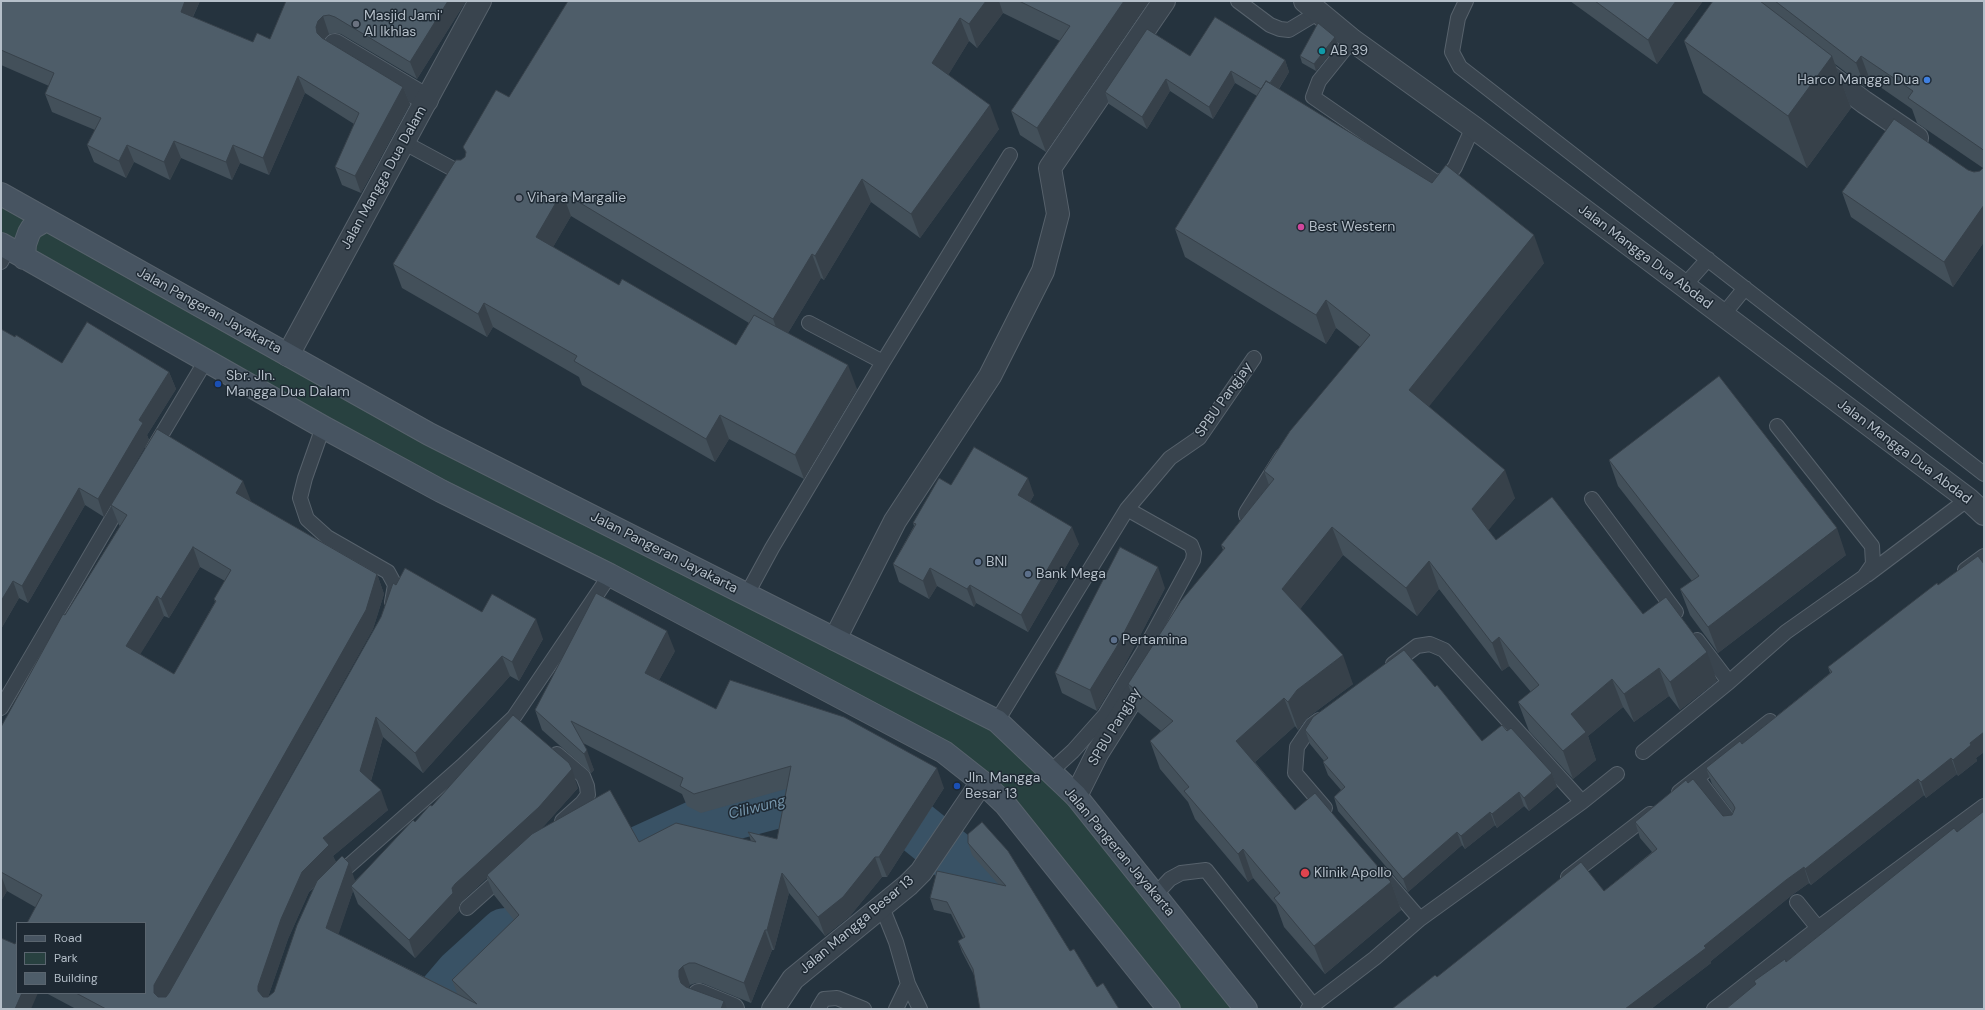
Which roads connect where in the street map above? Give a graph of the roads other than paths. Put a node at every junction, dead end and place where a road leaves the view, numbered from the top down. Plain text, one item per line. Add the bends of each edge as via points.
1 (480, 1) edge
2 (1164, 1) edge
3 (1238, 1) edge
4 (1466, 1) edge
5 (1312, 7) edge
6 (1352, 40) junction
7 (335, 45) edge
8 (1802, 55) edge
9 (427, 100) junction
10 (1473, 127) junction
11 (403, 142) junction
12 (1935, 150) edge
13 (1010, 154) dead end
14 (466, 176) edge
15 (1, 194) edge
16 (46, 220) junction
17 (9, 253) edge
18 (1708, 259) junction
19 (1684, 286) junction
20 (1745, 288) junction
21 (1723, 315) junction
22 (809, 323) dead end
23 (288, 355) junction
24 (1254, 358) dead end
25 (205, 362) junction
26 (883, 362) junction
27 (1777, 426) dead end
28 (323, 428) junction
29 (1297, 440) edge
30 (148, 459) edge
31 (1984, 474) edge
32 (132, 486) edge
33 (1592, 498) dead end
34 (1968, 499) junction
35 (1127, 509) junction
36 (1984, 514) edge
37 (1238, 533) edge
38 (1984, 556) edge
39 (610, 575) junction
40 (1864, 577) junction
41 (1954, 578) edge
42 (747, 594) junction
43 (1187, 613) edge
44 (388, 615) edge
45 (835, 639) junction
46 (1381, 673) edge
47 (1728, 682) junction
48 (1, 708) edge
49 (1331, 711) edge
50 (1779, 714) edge
51 (514, 717) junction
52 (998, 721) junction
53 (525, 727) edge
54 (548, 747) edge
55 (1643, 752) dead end
56 (1050, 772) junction
57 (1617, 774) dead end
58 (1698, 778) junction
59 (982, 782) junction
60 (1076, 796) junction
61 (1582, 802) junction
62 (1984, 806) edge
63 (1335, 820) edge
64 (1732, 824) edge
65 (553, 830) edge
66 (513, 866) edge
67 (1374, 866) edge
68 (1560, 883) edge
69 (327, 886) edge
70 (1155, 895) junction
71 (1797, 902) dead end
72 (882, 907) junction
73 (467, 908) dead end
74 (1420, 919) junction
75 (1818, 928) junction
76 (908, 984) junction
77 (698, 995) edge
78 (1311, 1007) edge
79 (733, 1009) edge
80 (773, 1009) edge
81 (818, 1009) edge
82 (864, 1009) edge
83 (896, 1009) edge
84 (920, 1009) edge
85 (1169, 1009) edge
86 (1246, 1009) edge
87 (1714, 1009) edge

1 - 9 street, Jalan Mangga Dua Dalam
2 - 45 street via 1050,168 1058,214 1044,271 990,376 895,521
3 - 5 lane via 1270,25 1289,30
4 - 18 lane via 1458,18 1452,52 1460,67
5 - 6 street, Jalan Mangga Dua Abdad
6 - 10 street, Jalan Mangga Dua Abdad
6 - 10 lane via 1319,81 1313,98 1436,182 1445,180 1455,166
7 - 9 street
8 - 12 street via 1864,102
9 - 11 street, Jalan Mangga Dua Dalam
10 - 19 street, Jalan Mangga Dua Abdad
11 - 14 lane
11 - 23 street, Jalan Mangga Dua Dalam
13 - 26 lane
15 - 16 main road, Jalan Pangeran Jayakarta
16 - 17 main road via 32,228 24,244
16 - 23 main road, Jalan Pangeran Jayakarta
17 - 25 main road
18 - 19 lane
18 - 20 lane
19 - 21 street, Jalan Mangga Dua Abdad
20 - 21 lane
20 - 31 lane
21 - 34 street, Jalan Mangga Dua Abdad
22 - 26 lane
23 - 42 main road, Jalan Pangeran Jayakarta via 429,434
24 - 35 lane, SPBU Pangjay via 1200,438 1170,458
25 - 28 main road
25 - 30 lane
26 - 42 lane
27 - 40 lane via 1872,546 1873,564
28 - 39 main road via 441,491
28 - 44 lane via 300,498 307,519 327,537 388,572 394,585
29 - 37 street
32 - 48 lane
33 - 47 lane
34 - 36 street, Jalan Mangga Dua Abdad
34 - 40 lane
35 - 52 lane, SPBU Pangjay
35 - 56 lane, SPBU Pangjay via 1191,545 1193,560 1143,652 1105,714 1073,751
38 - 41 lane
39 - 51 lane
39 - 59 main road via 944,752
40 - 47 lane via 1786,632
42 - 45 main road, Jalan Pangeran Jayakarta
43 - 60 street, SPBU Pangjay via 1098,752
45 - 52 main road, Jalan Pangeran Jayakarta
46 - 61 lane via 1417,646 1430,644 1444,650
47 - 55 lane
49 - 63 lane via 1312,725 1297,748 1295,773
50 - 58 lane
51 - 53 lane
51 - 69 lane
52 - 56 main road, Jalan Pangeran Jayakarta
54 - 65 lane via 583,776 588,795
56 - 60 main road, Jalan Pangeran Jayakarta
57 - 61 lane
58 - 64 lane
58 - 68 lane
59 - 72 street, Jalan Mangga Besar 13 via 921,872
59 - 85 main road via 1005,804
60 - 70 main road, Jalan Pangeran Jayakarta
61 - 74 lane
62 - 75 lane
66 - 73 lane
67 - 74 lane
70 - 78 lane via 1170,879 1181,873 1206,870
70 - 86 main road, Jalan Pangeran Jayakarta
71 - 75 lane
72 - 76 lane via 896,942
72 - 80 street, Jalan Mangga Besar 13 via 792,979
74 - 78 lane via 1375,958
75 - 87 lane
76 - 83 lane
76 - 84 lane
77 - 79 street
81 - 82 lane via 824,999 837,998

